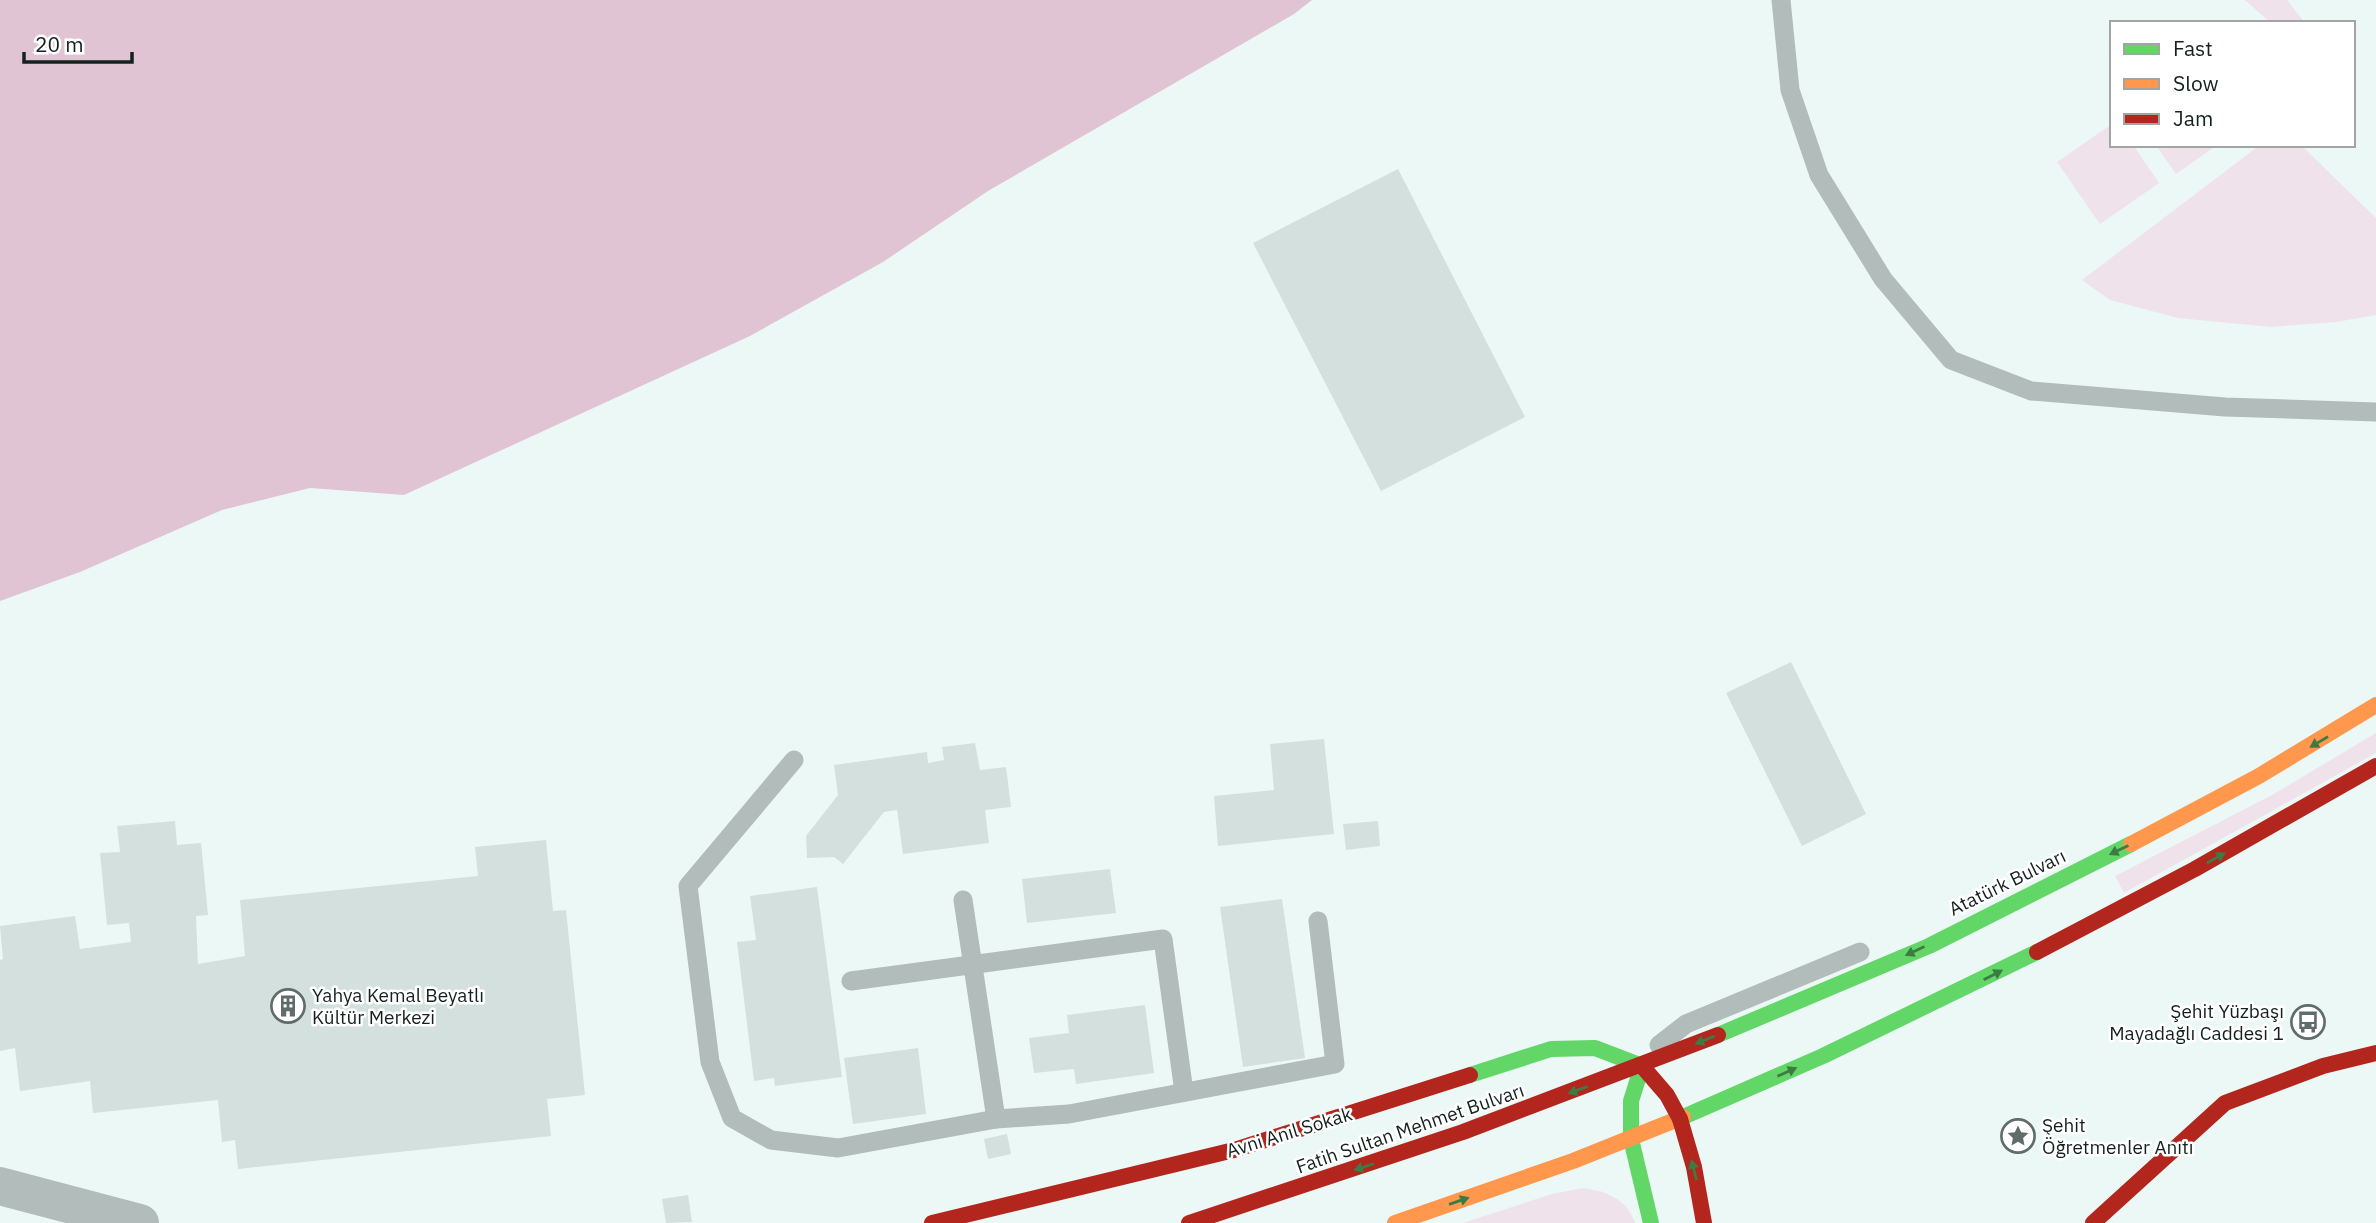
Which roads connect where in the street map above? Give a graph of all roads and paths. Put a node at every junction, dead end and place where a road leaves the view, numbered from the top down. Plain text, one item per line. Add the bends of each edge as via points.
1 (1781, 0) edge
2 (2376, 412) edge
3 (2376, 705) edge
4 (794, 760) dead end
5 (2376, 766) edge
6 (963, 900) dead end
7 (1318, 921) dead end
8 (1860, 952) dead end
9 (972, 965) junction
10 (851, 981) dead end
11 (2376, 1053) edge
12 (1642, 1066) junction
13 (1184, 1092) junction
14 (996, 1119) junction
15 (1680, 1119) junction
16 (1631, 1139) junction
17 (0, 1186) edge
18 (139, 1223) edge
19 (932, 1223) edge
20 (1189, 1223) edge
21 (1395, 1223) edge
22 (1651, 1223) edge
23 (1704, 1223) edge
24 (2093, 1223) edge

1 - 2 lane via 1790,90 1818,175 1883,279 1951,360 2031,391 2225,407
3 -> 12 main road, Atatürk Bulvarı via 2268,773 1912,953
4 - 14 lane via 688,886 710,1062 732,1118 771,1140 838,1148
15 -> 5 main road via 1993,976 2253,838
6 - 9 lane
7 - 13 lane via 1335,1064
8 - 12 lane via 1686,1024 1658,1045
9 - 10 lane
9 - 13 lane via 1163,939
9 - 14 lane
11 - 24 main road via 2323,1066 2225,1103
12 - 15 main road
12 - 16 main road via 1632,1087
12 - 19 main road, Avni Anıl Sokak via 1595,1048 1551,1049 1234,1150
12 -> 20 main road, Fatih Sultan Mehmet Bulvarı via 1474,1130
13 - 14 lane via 1069,1114
15 - 16 main road
23 -> 15 main road
21 -> 16 main road
16 - 22 main road
17 - 18 street

